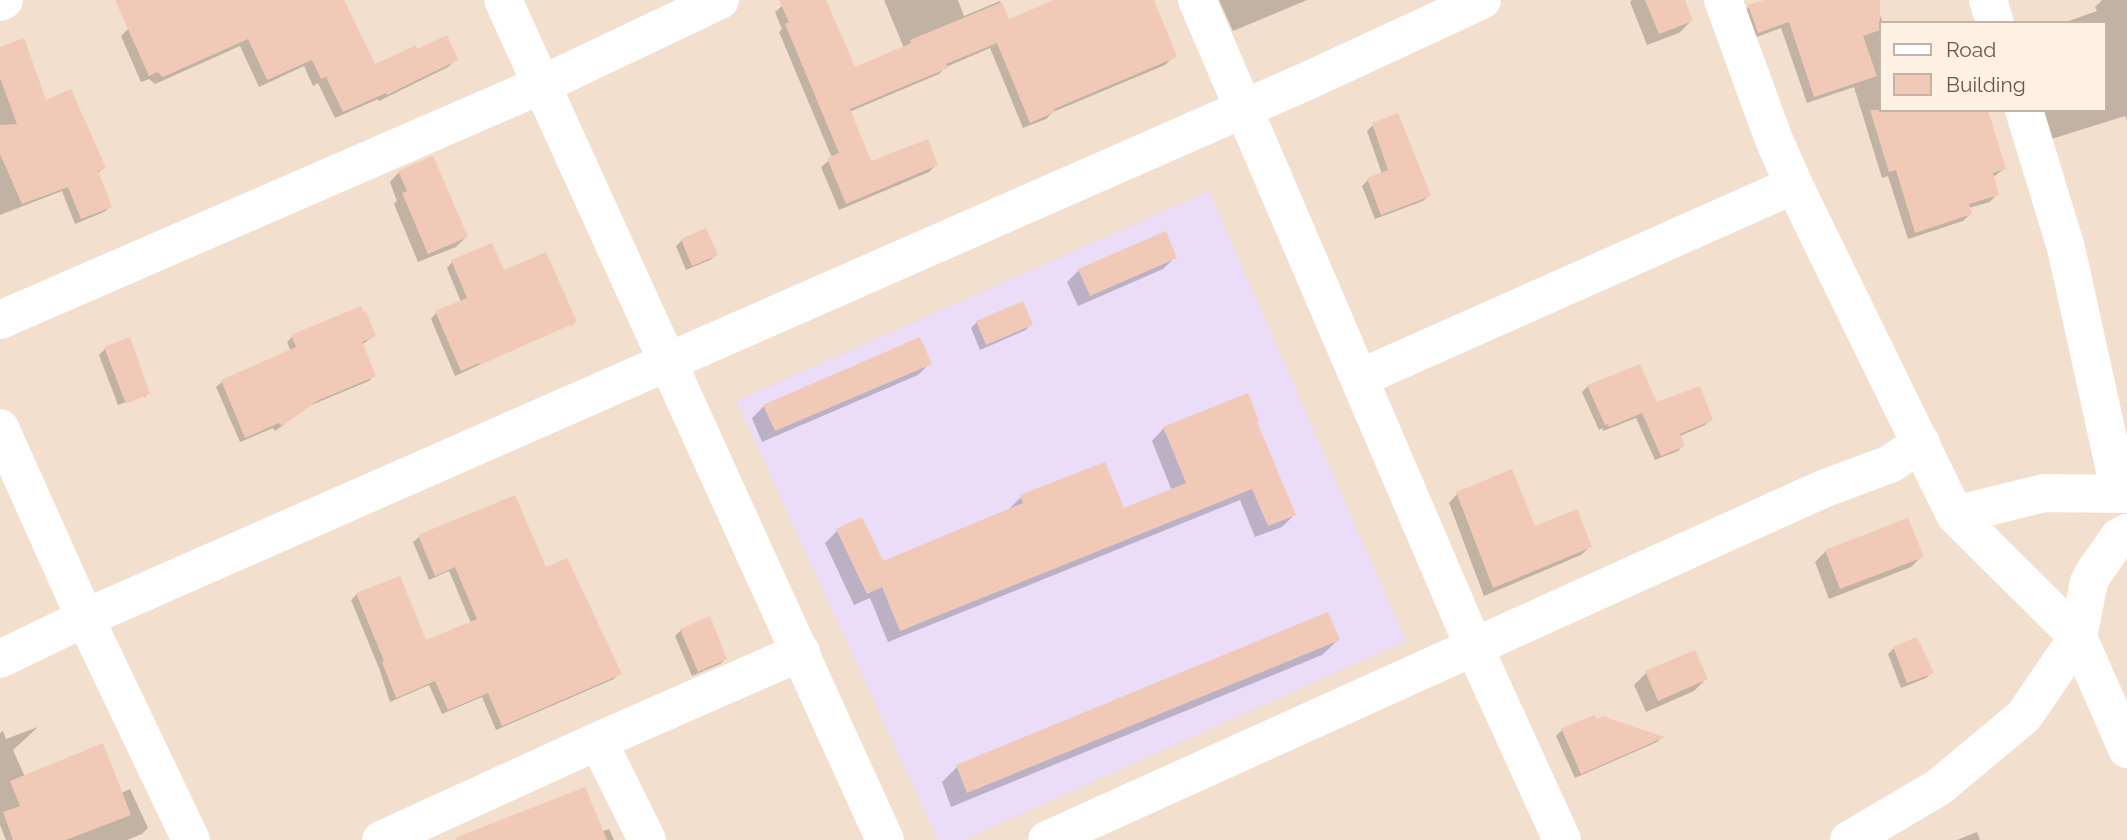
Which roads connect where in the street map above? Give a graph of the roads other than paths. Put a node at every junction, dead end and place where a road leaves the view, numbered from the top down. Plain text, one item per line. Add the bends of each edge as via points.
1 (503, 0) edge
2 (720, 0) edge
3 (1197, 0) edge
4 (1482, 0) edge
5 (1723, 0) edge
6 (1987, 0) edge
7 (1994, 21) edge
8 (541, 85) junction
9 (1245, 108) junction
10 (2025, 112) edge
11 (1794, 185) junction
12 (0, 320) edge
13 (666, 363) junction
14 (1360, 378) junction
15 (0, 428) edge
16 (1921, 443) junction
17 (2124, 493) edge
18 (1955, 515) junction
19 (2127, 533) edge
20 (85, 618) junction
21 (2078, 637) junction
22 (1474, 647) junction
23 (801, 652) junction
24 (0, 659) edge
25 (598, 741) junction
26 (2127, 749) edge
27 (191, 840) edge
28 (381, 840) edge
29 (647, 840) edge
30 (885, 840) edge
31 (1047, 840) edge
32 (1562, 840) edge
33 (1849, 840) edge

1 - 8 street
2 - 8 street
3 - 9 street
4 - 9 street
5 - 11 street
6 - 7 street
8 - 12 street
8 - 13 street
9 - 13 street
9 - 14 street
10 - 17 street via 2066,248
11 - 14 street
11 - 16 street
13 - 20 street
13 - 23 street
14 - 22 street
15 - 20 street
16 - 18 street
16 - 22 street via 1890,464 1823,489
17 - 18 street via 2044,493
18 - 21 street
19 - 21 street via 2105,554 2089,582
20 - 24 street
20 - 27 street
21 - 26 street
21 - 33 street via 2024,716 1939,787
22 - 31 street
22 - 32 street
23 - 25 street
23 - 30 street
25 - 28 street
25 - 29 street

